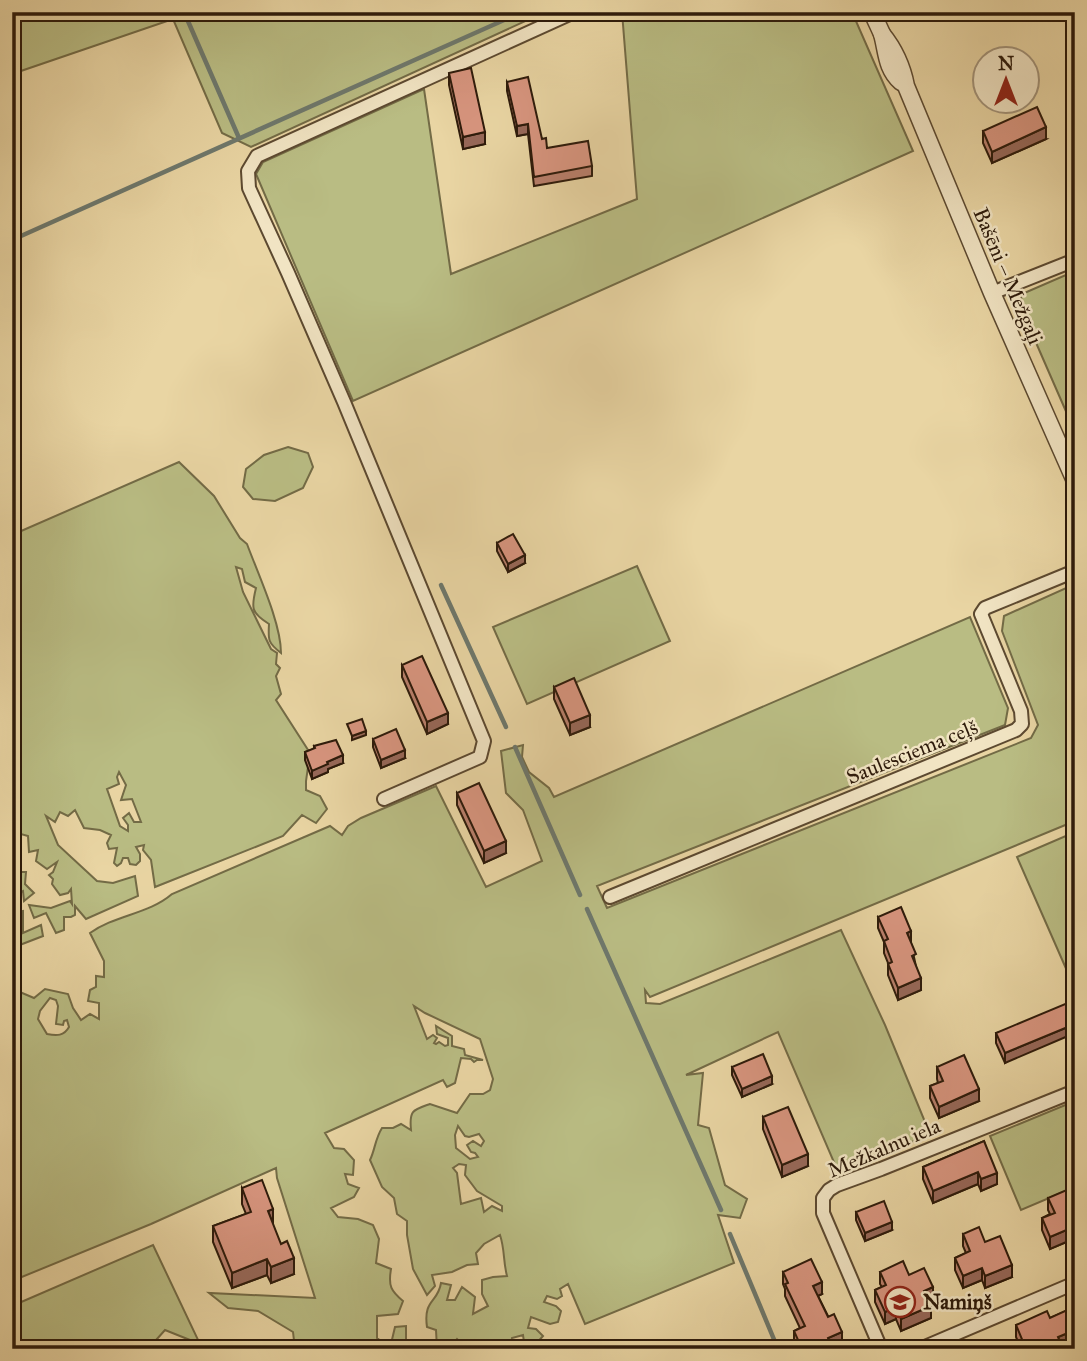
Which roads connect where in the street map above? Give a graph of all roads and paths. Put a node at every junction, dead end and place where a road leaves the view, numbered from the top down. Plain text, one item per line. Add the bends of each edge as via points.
1 (574, 12) edge
2 (872, 12) edge
3 (1075, 260) edge
4 (992, 293) junction
5 (1075, 481) edge
6 (1075, 571) edge
7 (384, 799) dead end
8 (610, 897) dead end
9 (1075, 1091) edge
10 (1075, 1283) edge
11 (881, 1349) edge
12 (919, 1349) edge

1 - 7 street via 257,156 247,171 249,188 334,379 484,741 480,757
2 - 4 street, Bašēni – Mežgaļi via 900,60 906,86
3 - 4 street
4 - 5 street, Bašēni – Mežgaļi
6 - 8 street, Saulesciema ceļš via 985,608 981,614 1021,711 1016,730
9 - 11 street, Mežkalnu iela via 829,1190 823,1198 823,1213
10 - 12 street

